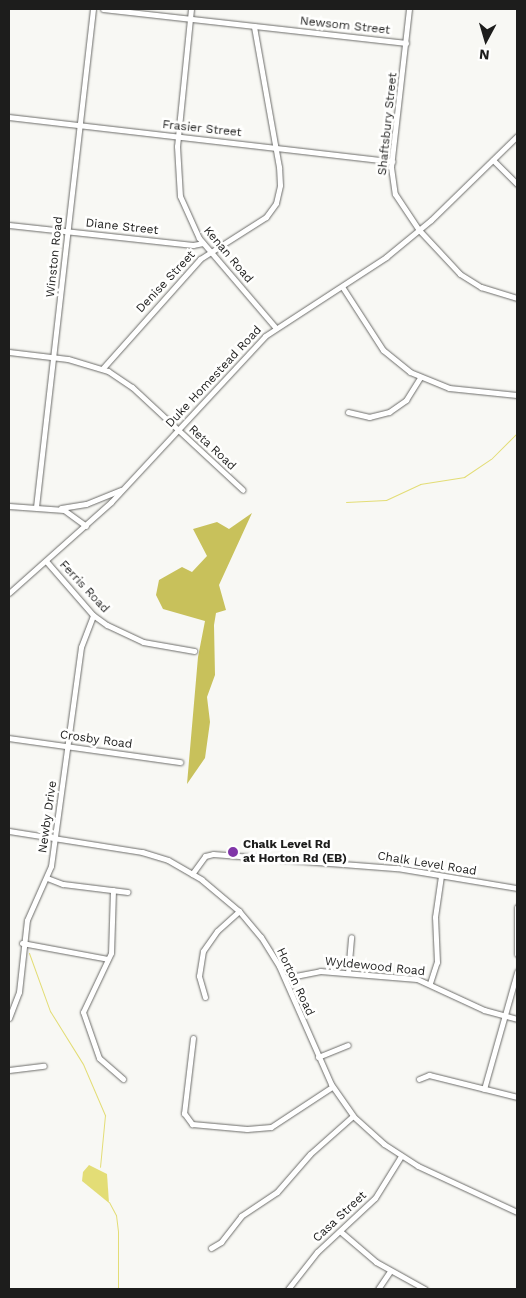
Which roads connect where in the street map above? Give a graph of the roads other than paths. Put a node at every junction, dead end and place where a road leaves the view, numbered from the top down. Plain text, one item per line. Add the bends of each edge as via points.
1 (93, 9) edge
2 (103, 9) edge
3 (191, 9) edge
4 (409, 9) edge
5 (190, 19) junction
6 (254, 26) junction
7 (406, 43) junction
8 (9, 118) edge
9 (80, 126) junction
10 (517, 136) edge
11 (178, 137) junction
12 (275, 148) junction
13 (493, 160) junction
14 (392, 161) junction
15 (517, 184) edge
16 (9, 225) edge
17 (419, 230) junction
18 (68, 231) junction
19 (203, 243) junction
20 (210, 251) junction
21 (342, 288) junction
22 (517, 298) edge
23 (276, 328) junction
24 (9, 352) edge
25 (54, 357) junction
26 (103, 368) junction
27 (420, 378) junction
28 (517, 395) edge
29 (348, 412) dead end
30 (178, 429) junction
31 (124, 488) junction
32 (243, 490) dead end
33 (9, 506) edge
34 (36, 507) junction
35 (60, 509) junction
36 (86, 526) junction
37 (46, 561) junction
38 (9, 593) edge
39 (93, 615) junction
40 (194, 651) dead end
41 (9, 738) edge
42 (68, 747) junction
43 (180, 762) dead end
44 (9, 831) edge
45 (55, 838) junction
46 (192, 874) junction
47 (441, 876) junction
48 (47, 878) junction
49 (517, 888) edge
50 (113, 890) junction
51 (128, 892) dead end
52 (517, 907) edge
53 (239, 911) junction
54 (351, 937) dead end
55 (22, 943) junction
56 (517, 954) edge
57 (108, 959) junction
58 (517, 972) edge
59 (348, 973) junction
60 (284, 978) junction
61 (430, 982) junction
62 (205, 997) dead end
63 (506, 1016) junction
64 (9, 1018) edge
65 (517, 1019) edge
66 (193, 1038) dead end
67 (348, 1045) dead end
68 (318, 1057) junction
69 (44, 1066) dead end
70 (9, 1070) edge
71 (123, 1079) dead end
72 (419, 1079) dead end
73 (332, 1087) junction
74 (484, 1089) junction
75 (517, 1097) edge
76 (353, 1116) junction
77 (400, 1156) junction
78 (517, 1212) edge
79 (341, 1232) junction
80 (211, 1248) dead end
81 (390, 1271) junction
82 (288, 1289) edge
83 (378, 1289) edge
84 (425, 1289) edge

1 - 9 street, Winston Road
2 - 5 street, Newsom Street
3 - 5 street, Kenan Road
4 - 7 street, Shaftsbury Street
5 - 6 street, Newsom Street
5 - 11 street, Kenan Road
6 - 7 street, Newsom Street
6 - 12 street, Denise Street
7 - 14 street, Shaftsbury Street
8 - 9 street, Frasier Street
9 - 11 street, Frasier Street
9 - 18 street, Winston Road
10 - 13 street, Duke Homestead Road
11 - 12 street, Frasier Street
11 - 19 street, Kenan Road via 180,196
12 - 14 street, Frasier Street
12 - 20 street, Denise Street via 280,185 272,210
13 - 15 street
13 - 17 street, Duke Homestead Road
14 - 17 street, Shaftsbury Street via 395,194
16 - 18 street, Diane Street
17 - 21 street, Duke Homestead Road
17 - 22 street, Shaftsbury Street via 467,279
18 - 19 street, Diane Street
18 - 25 street, Winston Road
19 - 20 street, Kenan Road
20 - 23 street, Kenan Road
20 - 26 street, Denise Street
21 - 23 street, Duke Homestead Road
21 - 27 street via 383,350
23 - 30 street, Duke Homestead Road via 237,364
24 - 25 street, Reta Road
25 - 26 street, Reta Road
25 - 34 street, Winston Road
26 - 30 street, Reta Road via 132,387
27 - 28 street via 449,388
27 - 29 street via 406,400 389,412 364,417
30 - 31 street, Duke Homestead Road
30 - 32 street, Reta Road
31 - 35 street via 86,504
31 - 36 street, Duke Homestead Road
33 - 34 street
34 - 35 street
35 - 36 street via 72,513
36 - 37 street, Duke Homestead Road
37 - 38 street, Duke Homestead Road
37 - 39 street, Ferris Road
39 - 40 street, Ferris Road via 138,640
39 - 42 street, Newby Drive via 82,640
41 - 42 street, Crosby Road
42 - 43 street, Crosby Road
42 - 45 street, Newby Drive
44 - 45 street, Horton Road
45 - 46 street, Horton Road via 142,852 168,860
45 - 48 street, Newby Drive
46 - 47 street, Chalk Level Road via 205,856 213,854 397,868
46 - 53 street, Horton Road
47 - 49 street, Chalk Level Road
47 - 61 street via 435,917 437,962
48 - 50 street via 63,884
48 - 55 street, Newby Drive via 27,920
50 - 51 street
50 - 57 street via 112,950
52 - 56 street
53 - 60 street, Horton Road via 261,937
53 - 62 street via 217,931 203,951 199,976
54 - 59 street
55 - 57 street
55 - 64 street, Newby Drive via 19,992
57 - 71 street via 83,1012 99,1058
58 - 63 street
59 - 60 street, Wyldewood Road via 306,972
59 - 61 street, Wyldewood Road
60 - 68 street, Horton Road
61 - 63 street, Wyldewood Road via 477,1007
63 - 65 street, Wyldewood Road
63 - 74 street
66 - 73 street via 184,1113 192,1124 247,1129 271,1127
67 - 68 street
68 - 73 street, Horton Road
69 - 70 street
72 - 74 street via 429,1075
73 - 76 street, Horton Road
74 - 75 street
76 - 77 street, Horton Road
76 - 80 street via 310,1154 276,1192 241,1216 221,1242
77 - 78 street, Horton Road
77 - 79 street, Casa Street via 375,1198
79 - 81 street
79 - 82 street, Casa Street via 317,1252
81 - 83 street
81 - 84 street

